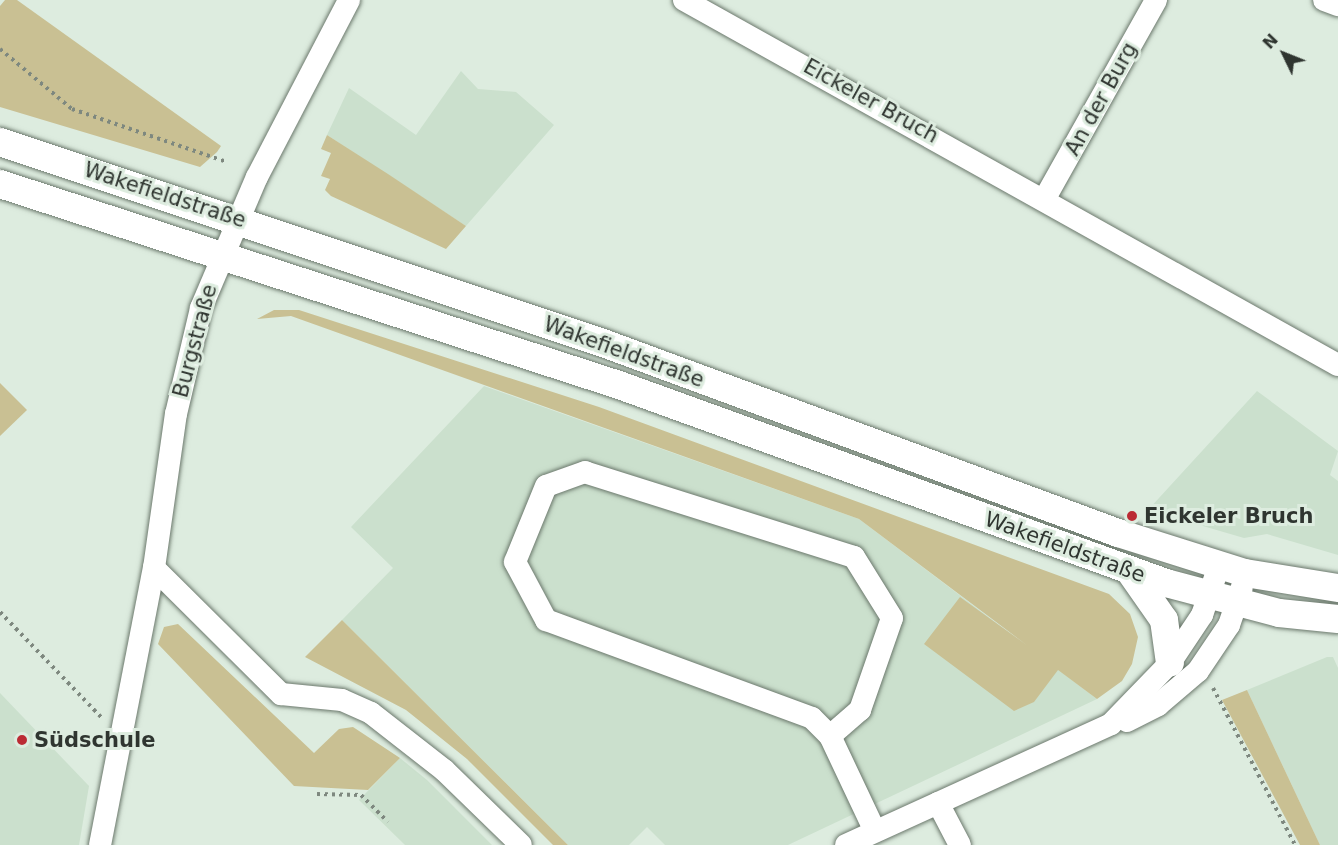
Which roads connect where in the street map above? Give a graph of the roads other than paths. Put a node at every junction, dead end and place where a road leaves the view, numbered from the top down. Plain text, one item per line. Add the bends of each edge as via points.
1 (349, 0) edge
2 (684, 0) edge
3 (1156, 0) edge
4 (1324, 0) edge
5 (1338, 5) edge
6 (0, 142) edge
7 (0, 184) edge
8 (1045, 198) junction
9 (239, 218) junction
10 (221, 258) junction
11 (1338, 365) edge
12 (154, 568) junction
13 (1129, 570) junction
14 (1232, 570) junction
15 (1338, 588) edge
16 (1210, 596) junction
17 (1238, 603) junction
18 (1338, 619) edge
19 (1170, 663) junction
20 (1111, 724) junction
21 (830, 736) junction
22 (938, 803) junction
23 (875, 831) junction
24 (100, 845) edge
25 (521, 845) edge
26 (846, 845) edge
27 (960, 845) edge

1 - 9 street, Burgstraße
2 - 8 street, Eickeler Bruch
3 - 8 street, An der Burg
4 - 5 street
6 - 9 main road, Wakefieldstraße
7 - 10 main road, Wakefieldstraße
8 - 11 street, Eickeler Bruch
9 - 10 street, Burgstraße
9 - 14 main road, Wakefieldstraße via 603,343
10 - 12 street, Burgstraße via 201,308 183,380
10 - 13 main road, Wakefieldstraße via 619,385
12 - 24 street, Burgstraße
12 - 25 street via 281,694 342,700 371,712 444,770
13 - 16 main road, Wakefieldstraße
13 - 19 main road via 1164,620
14 - 15 main road, Wakefieldstraße
14 - 16 street
14 - 17 street
16 - 17 main road, Wakefieldstraße
16 - 19 street
17 - 18 main road, Wakefieldstraße
17 - 20 street via 1198,671 1158,705
19 - 20 street
20 - 22 street
21 - 21 street via 860,710 892,618 854,557 585,472 546,486 515,562 546,620 812,718
21 - 23 street
22 - 23 street
22 - 27 street
23 - 26 street

